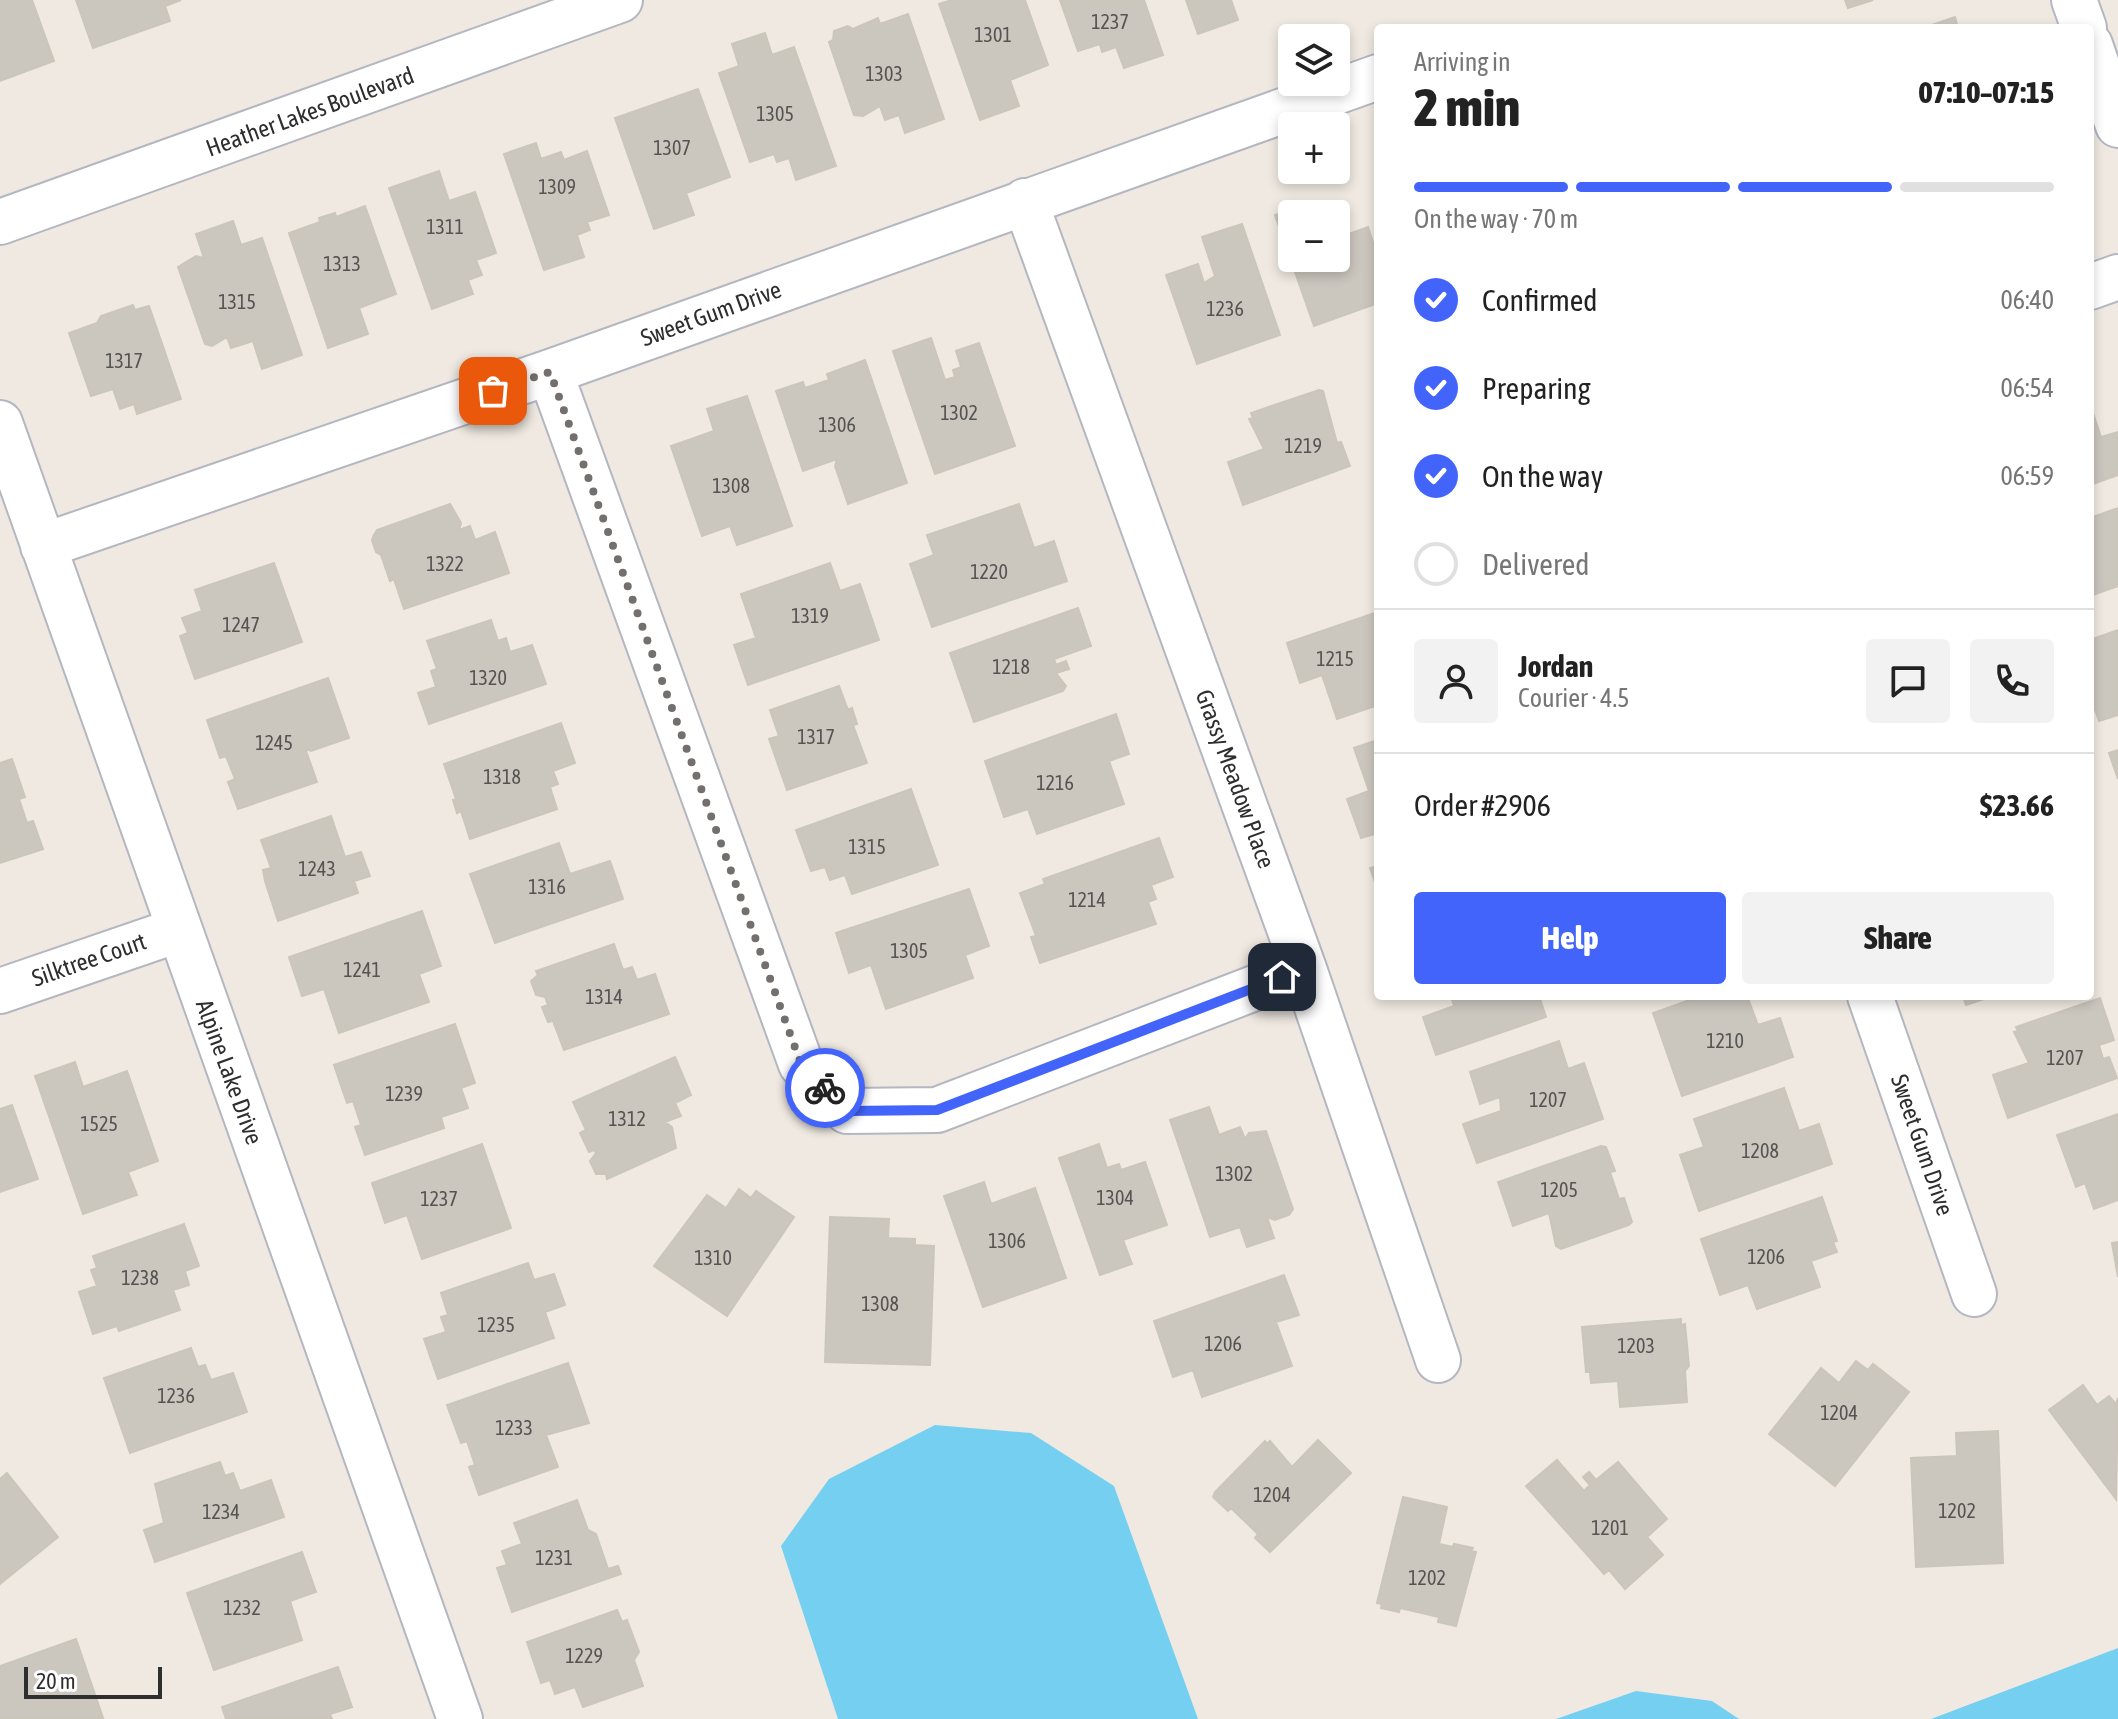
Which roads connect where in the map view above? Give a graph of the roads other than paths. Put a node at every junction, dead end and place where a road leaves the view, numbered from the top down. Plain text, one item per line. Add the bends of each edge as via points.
1 (620, 0) edge
2 (2074, 0) edge
3 (2083, 24) edge
4 (2094, 56) edge
5 (1374, 78) edge
6 (2118, 125) edge
7 (1025, 201) junction
8 (0, 222) edge
9 (2118, 277) edge
10 (2094, 286) edge
11 (550, 372) junction
12 (0, 423) edge
13 (43, 546) junction
14 (178, 930) junction
15 (1304, 969) junction
16 (0, 991) edge
17 (1871, 1000) edge
18 (1974, 1294) dead end
19 (1438, 1360) dead end
20 (460, 1719) edge

1 - 8 street, Heather Lakes Boulevard
2 - 3 street
4 - 6 street
5 - 7 street, Sweet Gum Drive
7 - 11 street, Sweet Gum Drive
7 - 15 street, Grassy Meadow Place
9 - 10 street
11 - 13 street, Sweet Gum Drive
11 - 15 street via 801,1064 847,1111 937,1110
12 - 13 street, Alpine Lake Drive
13 - 14 street, Alpine Lake Drive
14 - 16 street, Silktree Court
14 - 20 street, Alpine Lake Drive
15 - 19 street, Grassy Meadow Place
17 - 18 street, Sweet Gum Drive

